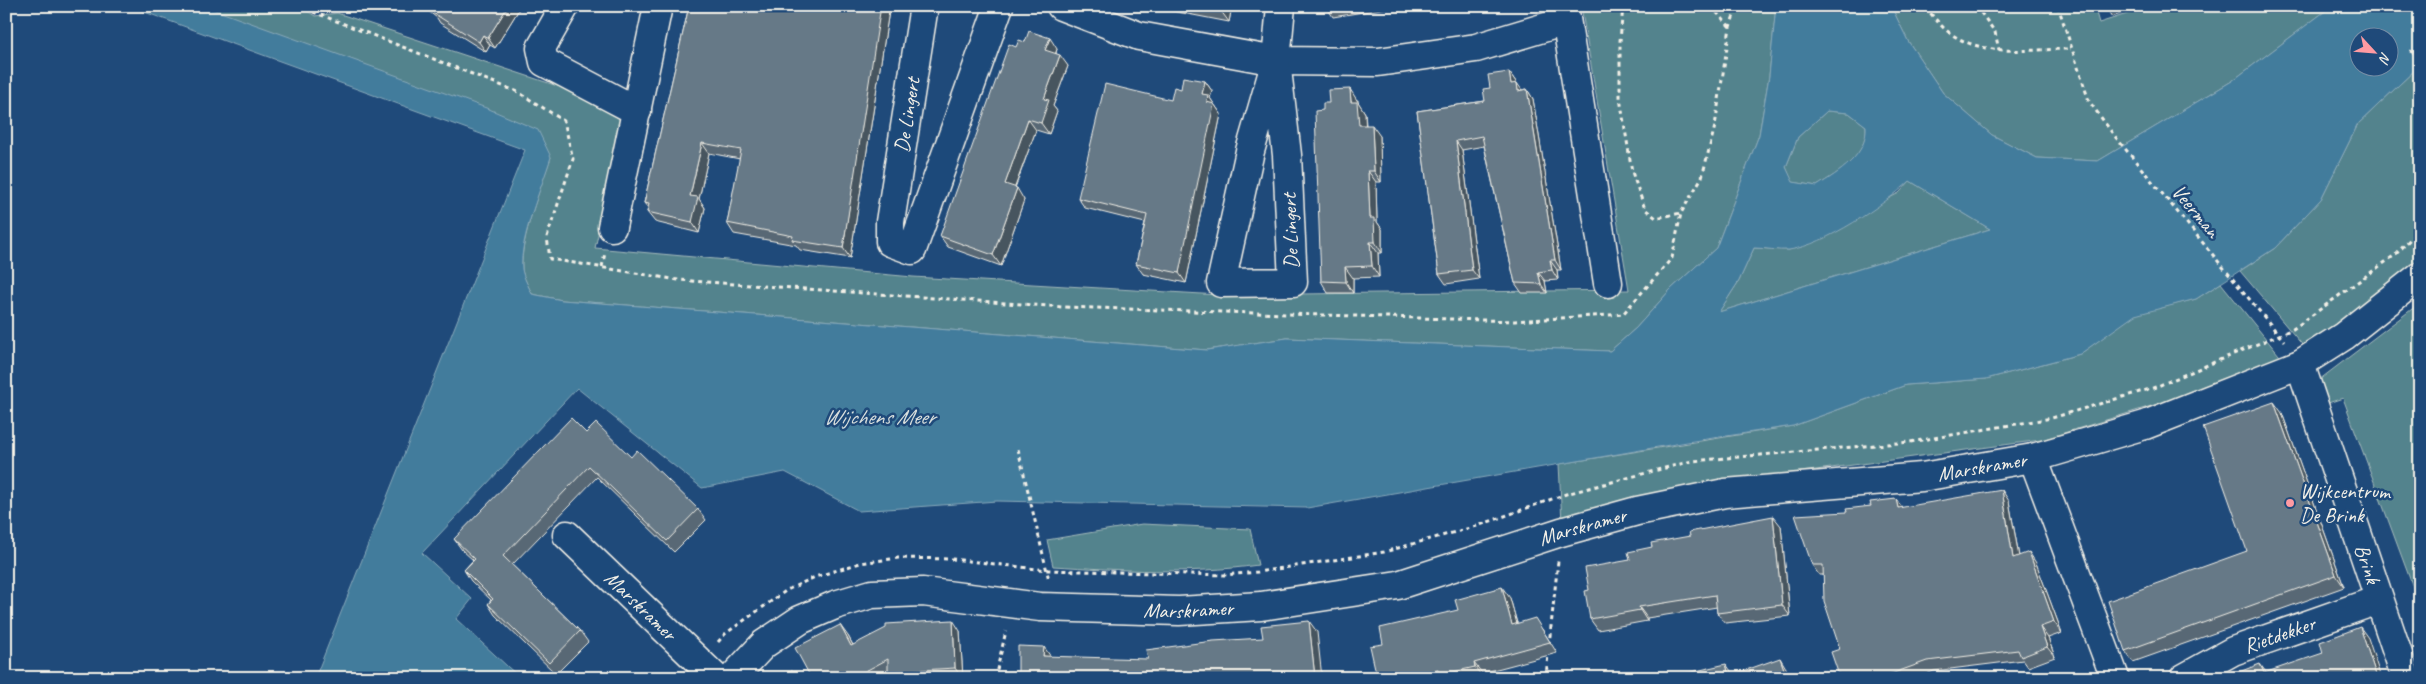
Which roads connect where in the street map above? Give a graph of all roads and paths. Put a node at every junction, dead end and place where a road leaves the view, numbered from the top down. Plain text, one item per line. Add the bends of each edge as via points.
1 (298, 6) edge
2 (565, 6) edge
3 (658, 6) edge
4 (924, 6) edge
5 (999, 6) edge
6 (1061, 6) edge
7 (1281, 6) edge
8 (1623, 6) edge
9 (1711, 6) edge
10 (1737, 6) edge
11 (1927, 6) edge
12 (1976, 6) edge
13 (2058, 6) edge
14 (1565, 14) edge
15 (1730, 27) junction
16 (2071, 49) junction
17 (1999, 50) junction
18 (2410, 51) dead end
19 (2420, 54) edge
20 (1276, 61) junction
21 (637, 110) junction
22 (1681, 213) junction
23 (612, 227) dead end
24 (2420, 229) edge
25 (2420, 276) edge
26 (1608, 283) dead end
27 (2280, 334) junction
28 (2300, 364) junction
29 (1018, 449) dead end
30 (2033, 458) junction
31 (1560, 532) junction
32 (567, 535) dead end
33 (952, 559) dead end
34 (1046, 570) junction
35 (2378, 600) junction
36 (1013, 604) junction
37 (1055, 608) junction
38 (716, 678) edge
39 (732, 678) edge
40 (995, 678) edge
41 (1546, 678) edge
42 (2115, 678) edge
43 (2184, 678) edge
44 (2406, 678) edge

1 - 22 path via 518,92 564,121 573,159 547,237 550,259 678,280 1063,307 1195,312 1515,321 1623,314 1672,258
2 - 21 street via 541,48 544,62
3 - 21 street
4 - 5 street, De Lingert via 890,222 890,242 912,250
6 - 20 street via 1139,36
7 - 20 street, De Lingert
8 - 22 path via 1620,98 1632,172 1645,209 1656,218
9 - 15 path
10 - 15 path
11 - 17 path via 1947,32 1972,46
12 - 17 path via 1995,32
13 - 16 path, Veerman
14 - 20 street via 1476,48 1378,62
14 - 26 street
15 - 22 path via 1715,126 1702,177
16 - 17 path
16 - 27 path, Veerman via 2090,101 2113,134
18 - 19 path
20 - 20 street, De Lingert via 1250,152 1221,283 1293,282 1287,155
21 - 23 street
24 - 27 path via 2395,255 2293,329
25 - 28 street, Marskramer via 2344,336
27 - 34 path via 2153,388 2052,418 1910,442 1692,461 1566,494 1477,526 1384,552 1224,575
28 - 30 street, Marskramer via 2145,425
28 - 35 street, Brink
29 - 34 path
30 - 31 street, Marskramer via 1922,477 1725,493
30 - 42 street
31 - 37 street, Marskramer via 1398,585 1325,597 1261,606 1179,611
31 - 41 path
32 - 38 street, Marskramer
33 - 34 path
34 - 37 path
35 - 43 street, Rietdekker via 2233,651
35 - 44 street, Brink
36 - 37 street, Marskramer
36 - 39 street, Marskramer via 923,592 872,594 800,620 764,644
36 - 40 path

